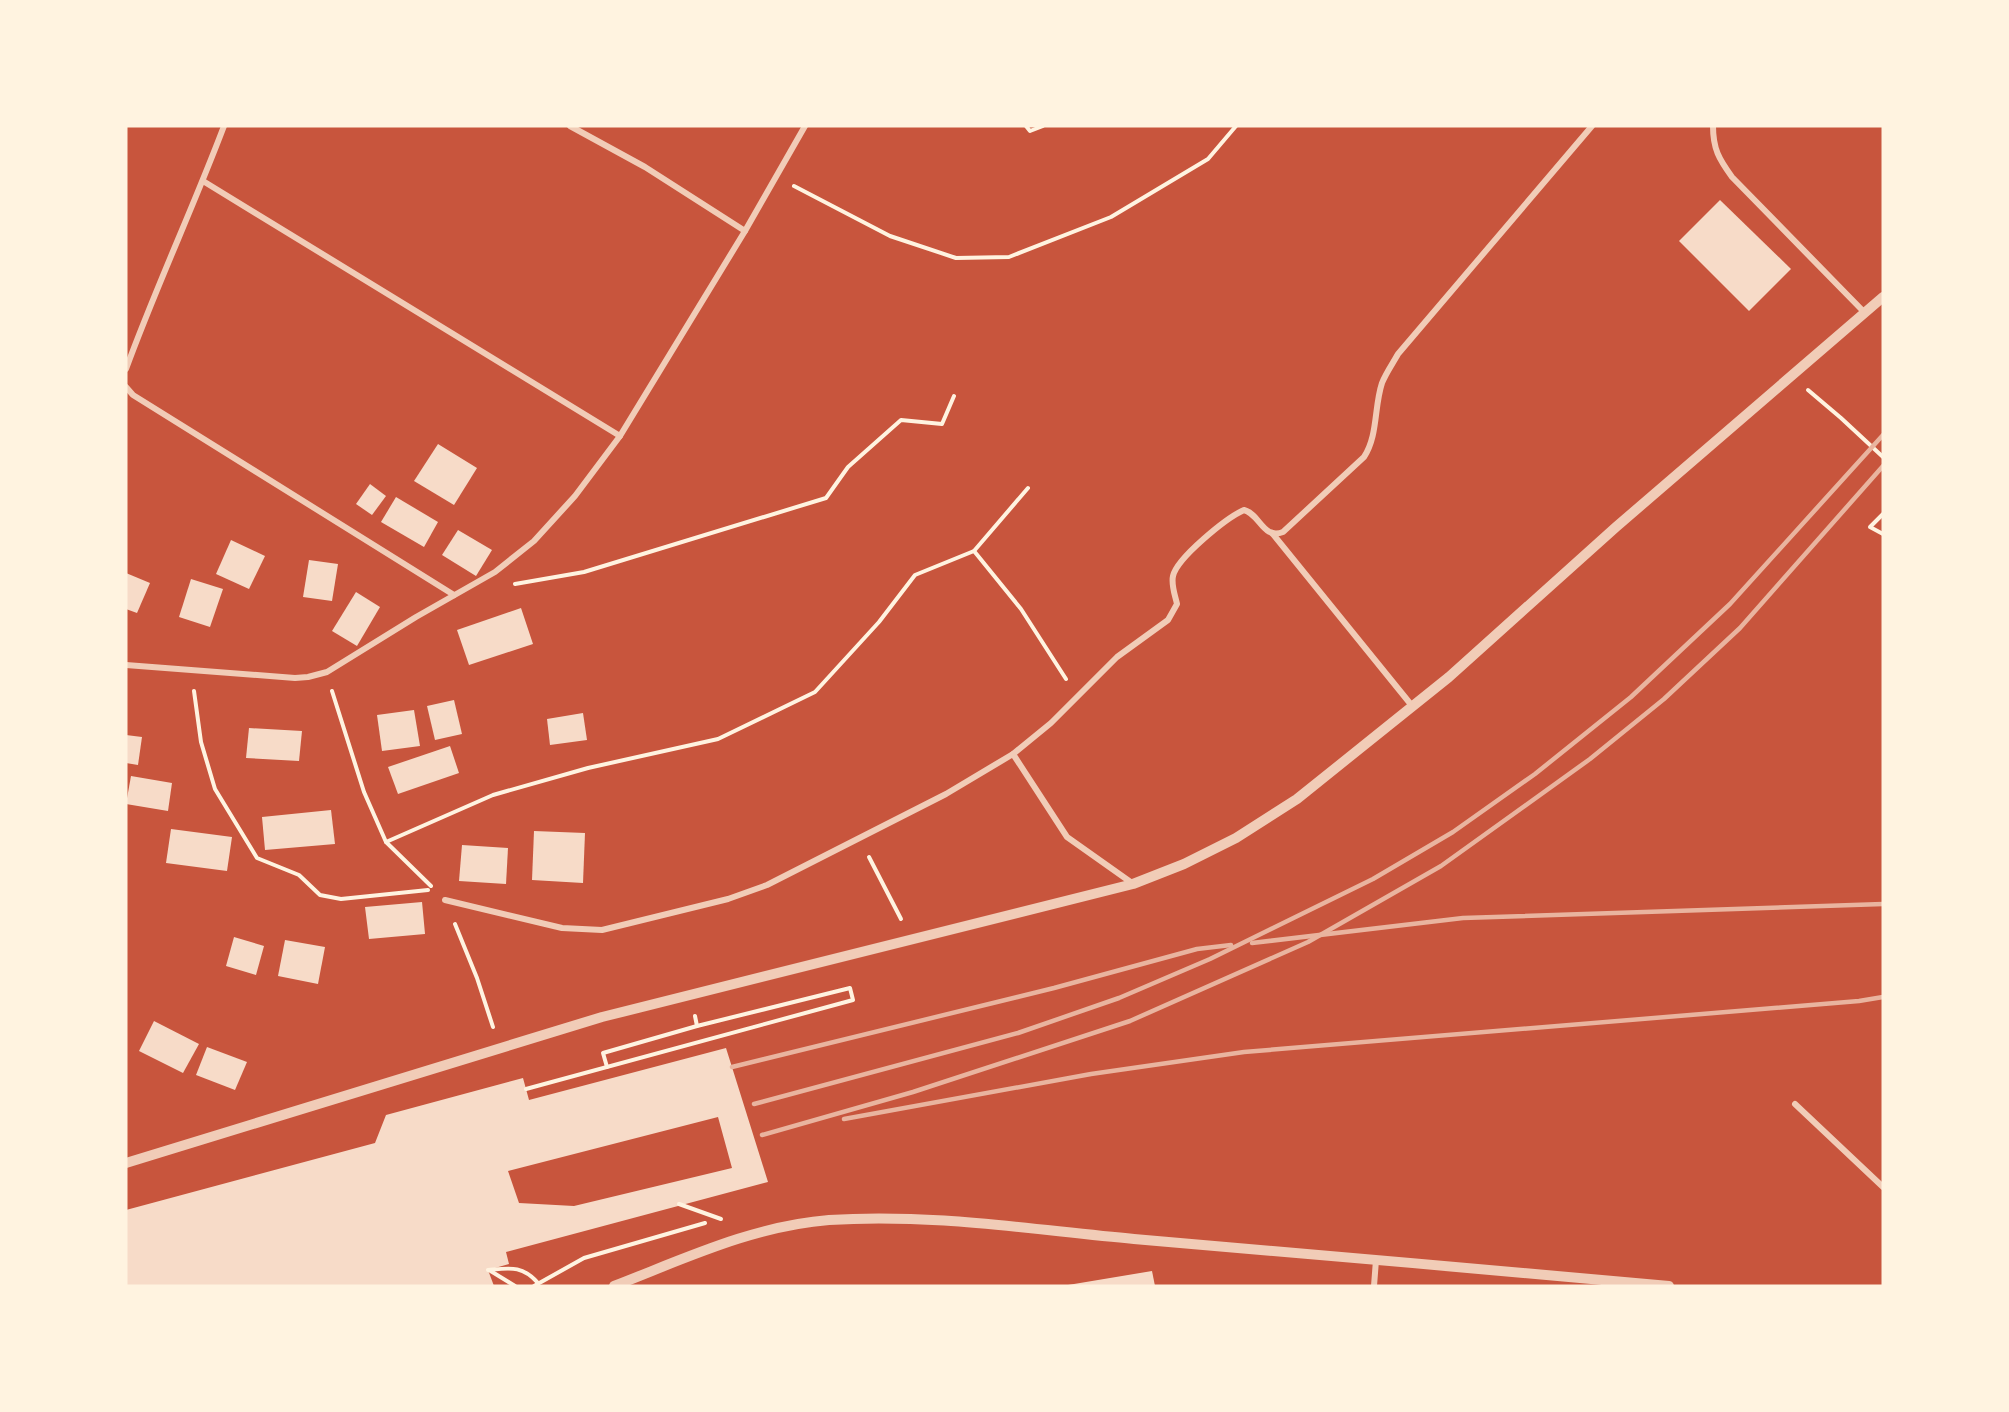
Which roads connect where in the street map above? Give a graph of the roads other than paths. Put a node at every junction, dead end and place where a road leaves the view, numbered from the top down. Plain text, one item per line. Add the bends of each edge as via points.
1 (224, 126) edge
2 (570, 126) edge
3 (804, 126) edge
4 (1592, 126) edge
5 (1713, 126) edge
6 (203, 181) junction
7 (745, 231) junction
8 (1883, 297) edge
9 (1865, 313) junction
10 (126, 369) edge
11 (126, 387) edge
12 (620, 436) junction
13 (1272, 533) junction
14 (454, 595) junction
15 (126, 665) edge
16 (1413, 707) junction
17 (1013, 754) junction
18 (1133, 884) junction
19 (445, 900) road end
20 (1795, 1104) dead end
21 (126, 1163) edge
22 (1883, 1187) edge
23 (1376, 1259) junction
24 (637, 1282) edge
25 (614, 1286) edge
26 (1374, 1286) edge
27 (1669, 1286) edge

1 - 6 street
2 - 7 street via 645,167
3 - 7 street
4 - 13 street via 1398,354 1383,382 1370,448 1364,457 1283,532
5 - 9 street via 1713,143 1732,177
6 - 10 street
6 - 12 street
7 - 12 street
8 - 9 street
9 - 16 street
11 - 14 street via 133,395
12 - 14 street via 575,496 534,541 495,572
13 - 16 street
13 - 17 street via 1244,510 1198,544 1173,575 1177,604 1168,620 1117,657 1051,723
14 - 15 street via 327,672 308,677
16 - 18 street via 1297,799 1236,838
17 - 18 street via 1067,837
17 - 19 street via 860,838 767,885 728,899 602,930 562,928
18 - 21 street via 602,1017
20 - 22 street
23 - 24 street via 918,1218 827,1221 763,1232 695,1253
23 - 26 street
23 - 27 street
24 - 25 street

